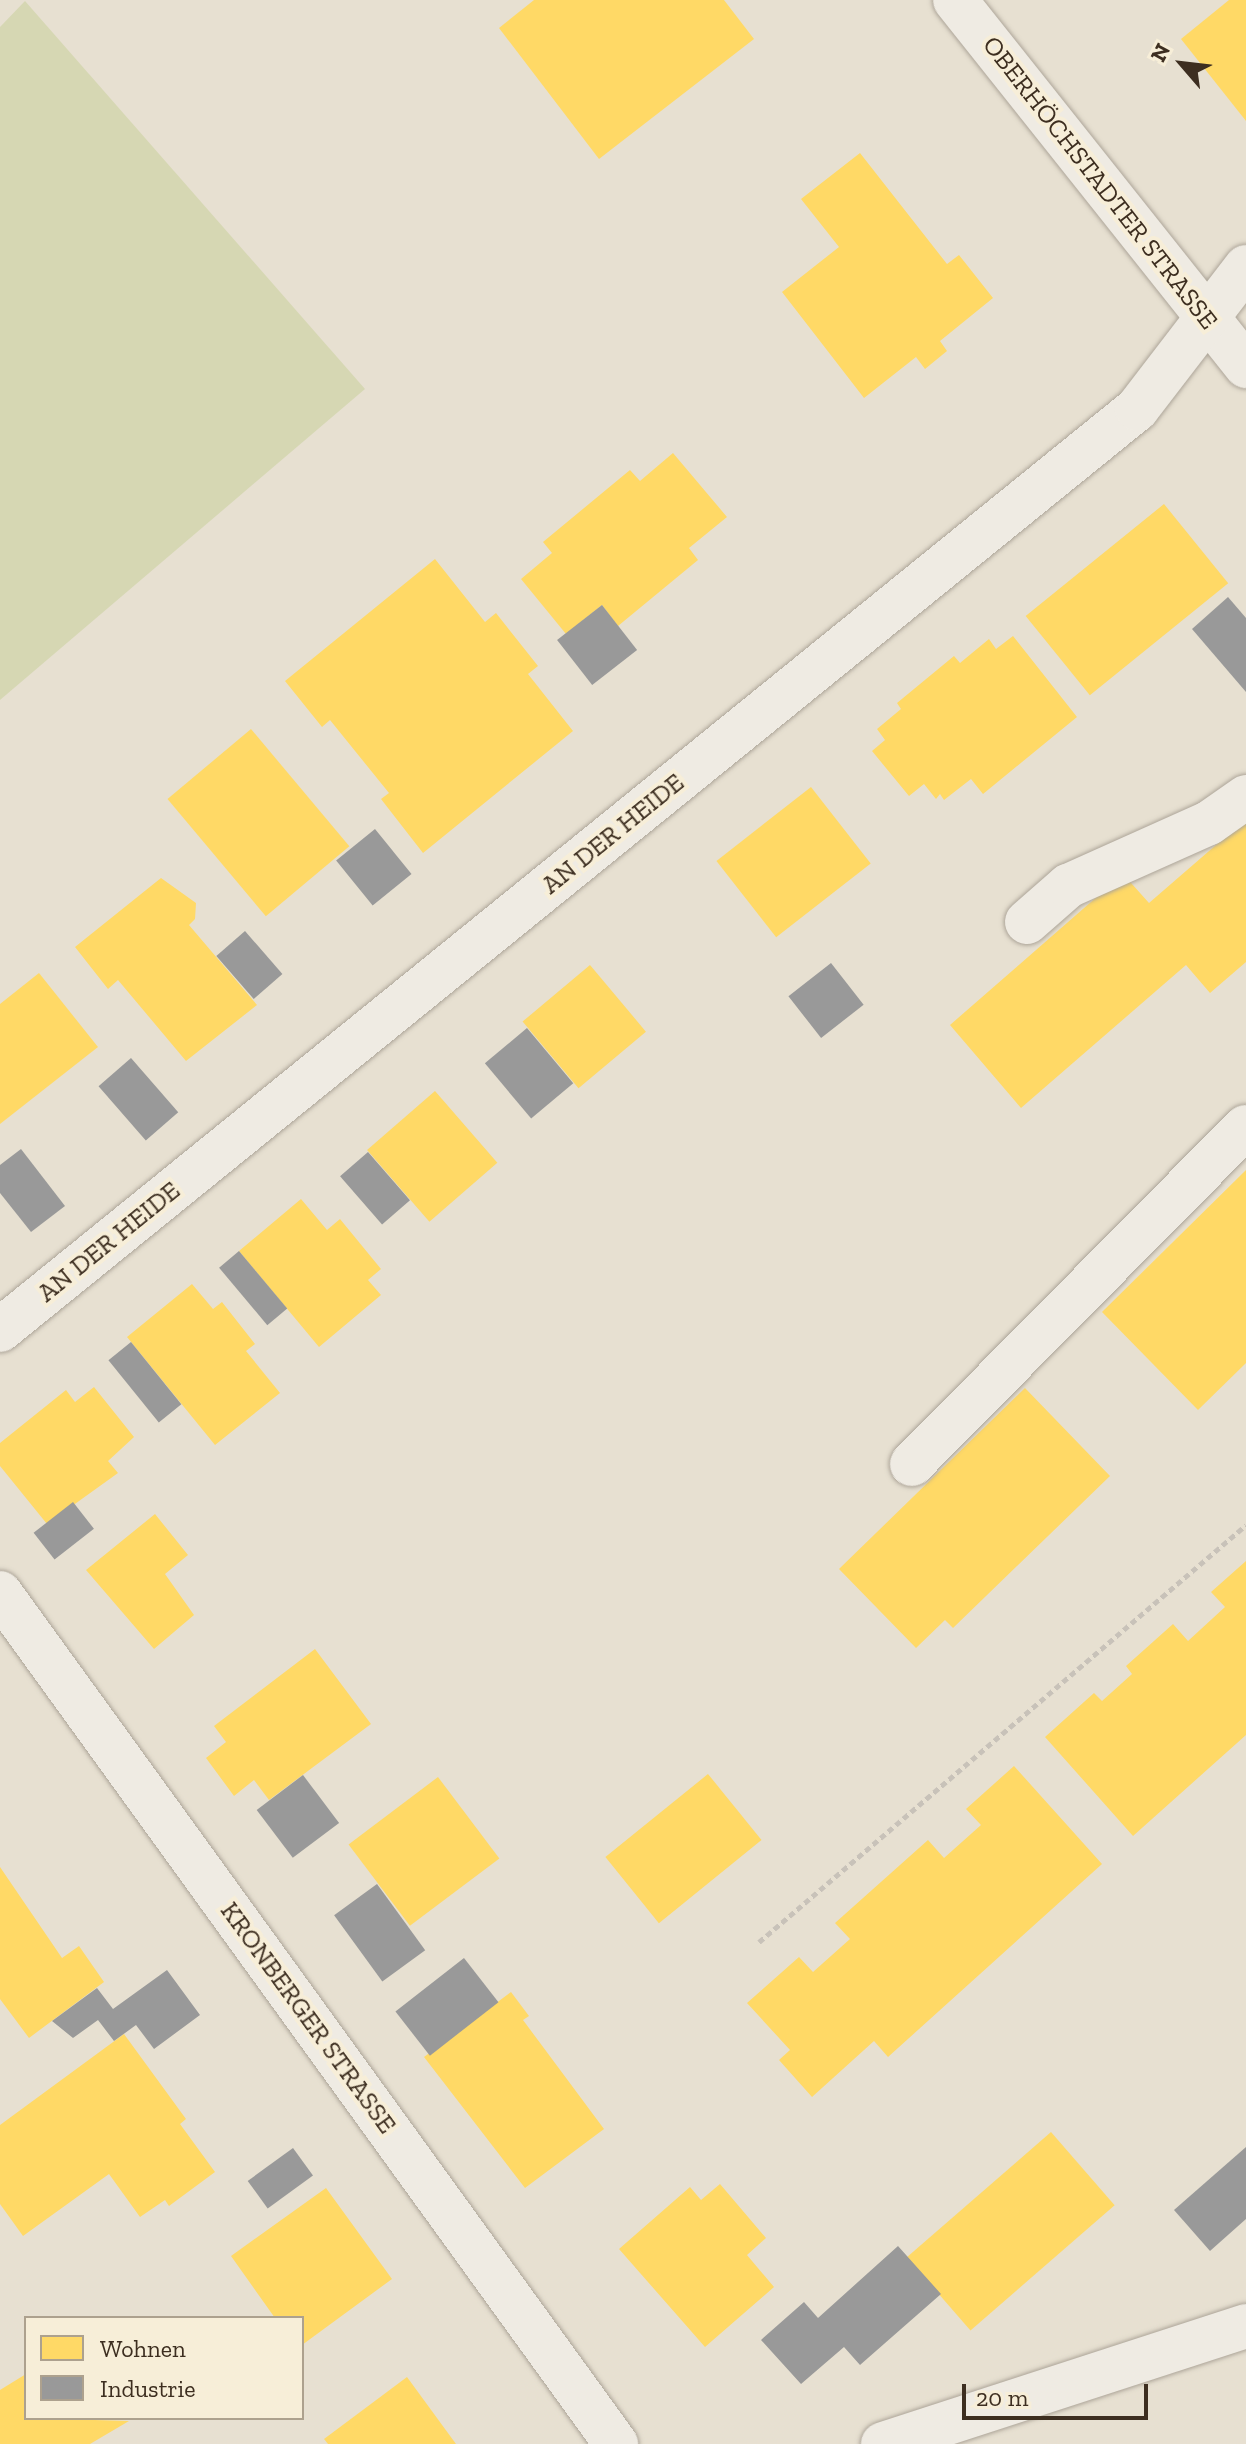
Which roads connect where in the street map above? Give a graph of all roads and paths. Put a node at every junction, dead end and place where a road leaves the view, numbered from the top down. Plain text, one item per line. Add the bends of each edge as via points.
1 (955, 0) edge
2 (1246, 267) edge
3 (1207, 319) junction
4 (1246, 366) edge
5 (1246, 797) edge
6 (1027, 922) dead end
7 (1246, 1127) edge
8 (0, 1330) edge
9 (912, 1464) dead end
10 (1246, 1525) edge
11 (0, 1593) edge
12 (759, 1942) dead end
13 (1246, 2326) edge
14 (616, 2444) edge
15 (883, 2444) edge

1 - 3 street, OBERHÖCHSTADTER STRASSE
2 - 3 street, AN DER HEIDE
3 - 4 street, OBERHÖCHSTADTER STRASSE
3 - 8 street, AN DER HEIDE via 1137,409
5 - 6 street via 1209,823 1068,886
7 - 9 street
10 - 12 path
11 - 14 street, KRONBERGER STRASSE
13 - 15 street

